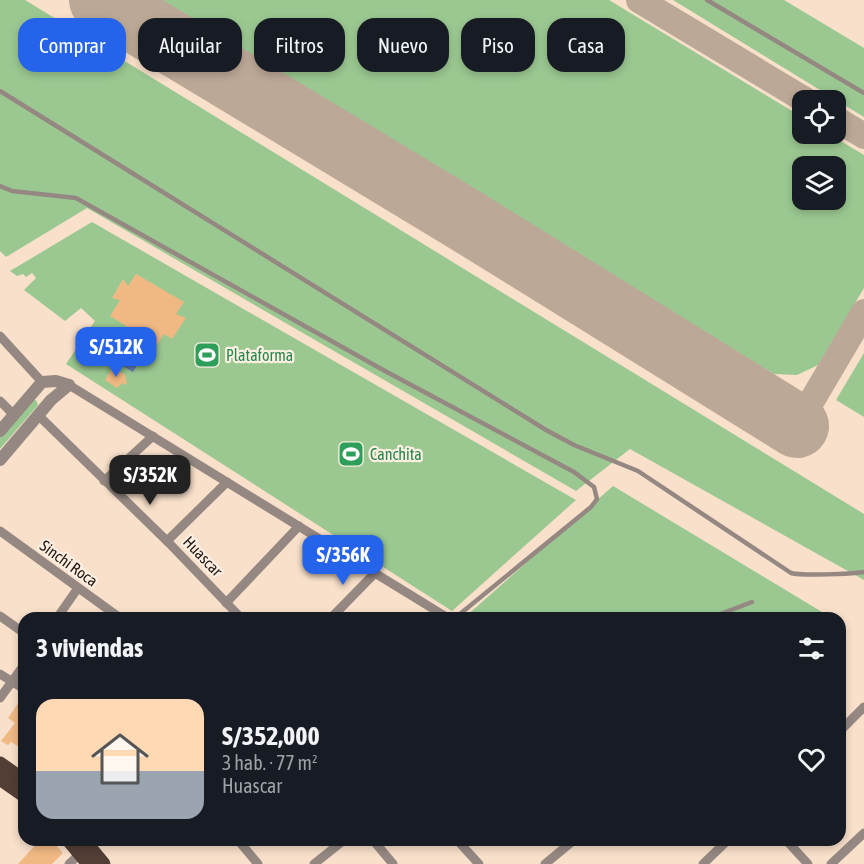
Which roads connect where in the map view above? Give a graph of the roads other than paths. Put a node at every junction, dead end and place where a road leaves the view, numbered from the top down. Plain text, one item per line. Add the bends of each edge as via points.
1 (707, 0) edge
2 (0, 91) edge
3 (864, 93) edge
4 (0, 186) edge
5 (0, 336) edge
6 (42, 382) junction
7 (69, 385) junction
8 (0, 401) edge
9 (14, 415) junction
10 (38, 415) junction
11 (0, 431) edge
12 (153, 436) junction
13 (1, 456) edge
14 (104, 481) junction
15 (227, 482) junction
16 (299, 526) junction
17 (0, 531) edge
18 (167, 541) junction
19 (864, 572) edge
20 (375, 573) junction
21 (78, 588) junction
22 (752, 602) dead end
23 (226, 603) junction
24 (61, 612) edge
25 (112, 612) edge
26 (236, 612) edge
27 (337, 612) edge
28 (438, 612) edge
29 (462, 612) edge
30 (726, 612) edge
31 (0, 616) edge
32 (18, 629) edge
33 (18, 673) edge
34 (0, 674) edge
35 (12, 681) junction
36 (18, 685) edge
37 (0, 698) edge
38 (864, 707) edge
39 (846, 725) edge
40 (0, 764) edge
41 (18, 777) edge
42 (0, 778) edge
43 (18, 791) edge
44 (864, 833) edge
45 (243, 846) edge
46 (336, 846) edge
47 (378, 846) edge
48 (463, 846) edge
49 (566, 846) edge
50 (722, 846) edge
51 (792, 846) edge
52 (84, 851) edge
53 (103, 864) edge
54 (258, 864) edge
55 (314, 864) edge
56 (393, 864) edge
57 (479, 864) edge
58 (545, 864) edge
59 (704, 864) edge
60 (808, 864) edge
61 (831, 864) edge

1 - 3 lane
2 - 19 lane via 546,430 629,465 663,485 791,573 802,576
4 - 29 lane via 12,191 76,198 591,484 597,499 591,507
5 - 6 street
6 - 7 street
6 - 9 street
7 - 10 street
7 - 12 street
8 - 9 street
9 - 11 street
10 - 13 street
10 - 14 street, Huascar
12 - 14 street
12 - 15 street
14 - 18 street, Huascar
15 - 16 street
15 - 18 street
16 - 20 street
16 - 23 street
17 - 21 street, Sinchi Roca
18 - 23 street, Huascar
20 - 27 street
20 - 28 street
21 - 24 street
21 - 25 street, Sinchi Roca
22 - 30 lane
23 - 26 street, Huascar
31 - 32 street
33 - 35 street
34 - 35 street
35 - 36 street
35 - 37 street
38 - 39 street
40 - 41 main road
42 - 43 main road
44 - 61 street
45 - 54 street
46 - 55 street
47 - 56 street
48 - 57 street
49 - 58 street
50 - 59 street
51 - 60 street
52 - 53 main road

